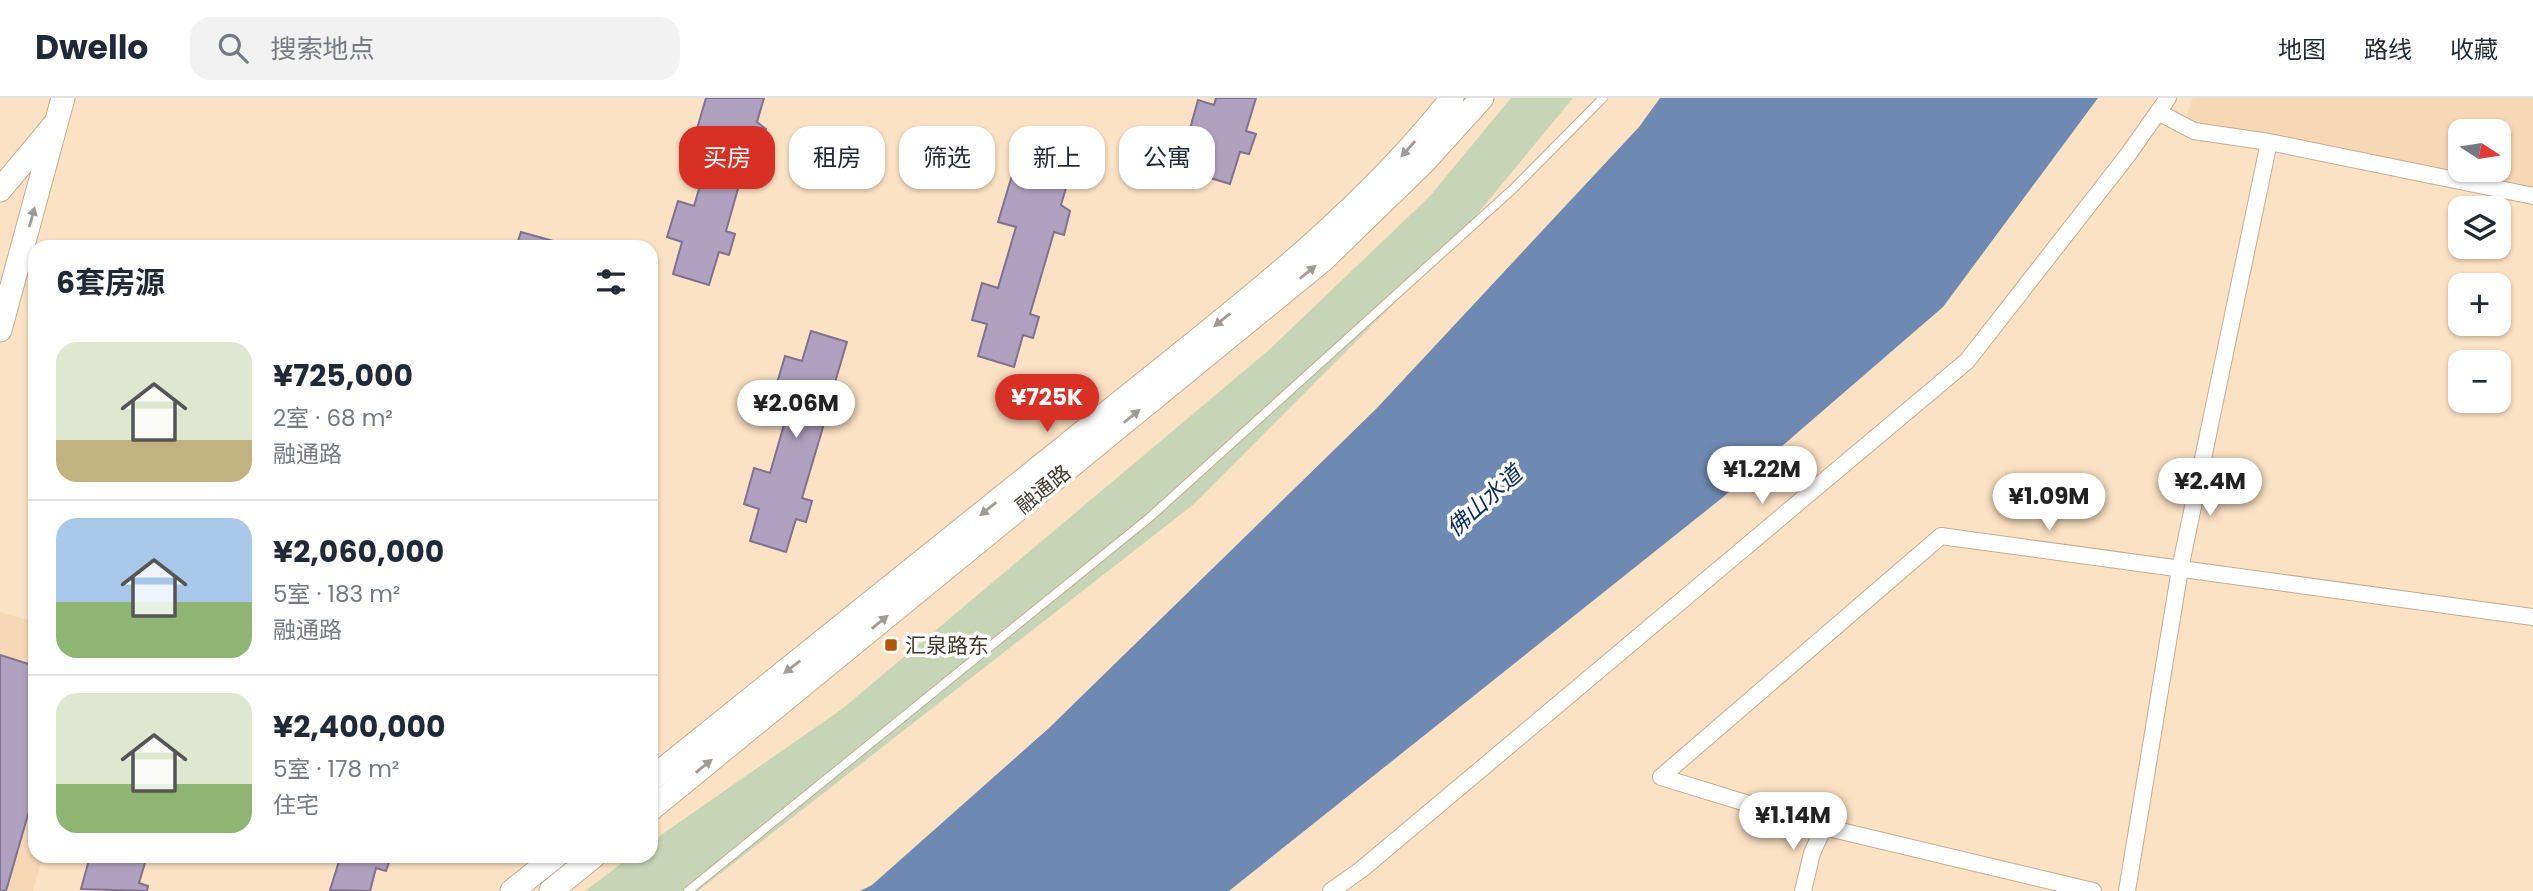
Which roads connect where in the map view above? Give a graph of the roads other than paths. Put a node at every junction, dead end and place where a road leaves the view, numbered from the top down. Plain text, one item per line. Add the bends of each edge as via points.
1 (1452, 98) edge
2 (1482, 98) edge
3 (1603, 98) edge
4 (2168, 98) edge
5 (61, 109) edge
6 (2158, 112) junction
7 (2269, 142) junction
8 (0, 190) edge
9 (2533, 196) edge
10 (0, 330) edge
11 (2180, 569) junction
12 (2533, 617) edge
13 (658, 773) edge
14 (658, 803) edge
15 (1824, 827) junction
16 (547, 863) edge
17 (585, 863) edge
18 (512, 891) edge
19 (551, 891) edge
20 (688, 891) edge
21 (1331, 891) edge
22 (1803, 891) edge
23 (2092, 891) edge
24 (2127, 891) edge

1 -> 13 main road, 融通路 via 1362,198 1300,255
14 -> 2 main road, 融通路 via 1323,260
3 - 20 lane via 1514,188 1149,518
4 - 6 street
5 - 8 main road
10 -> 5 main road
6 - 7 street via 2194,131
6 - 21 street via 1966,361
7 - 9 street
7 - 11 street
11 - 12 street
11 - 15 street via 1941,536 1661,777
11 - 24 street
15 - 22 street
15 - 23 street
16 - 18 main road
17 - 19 main road

